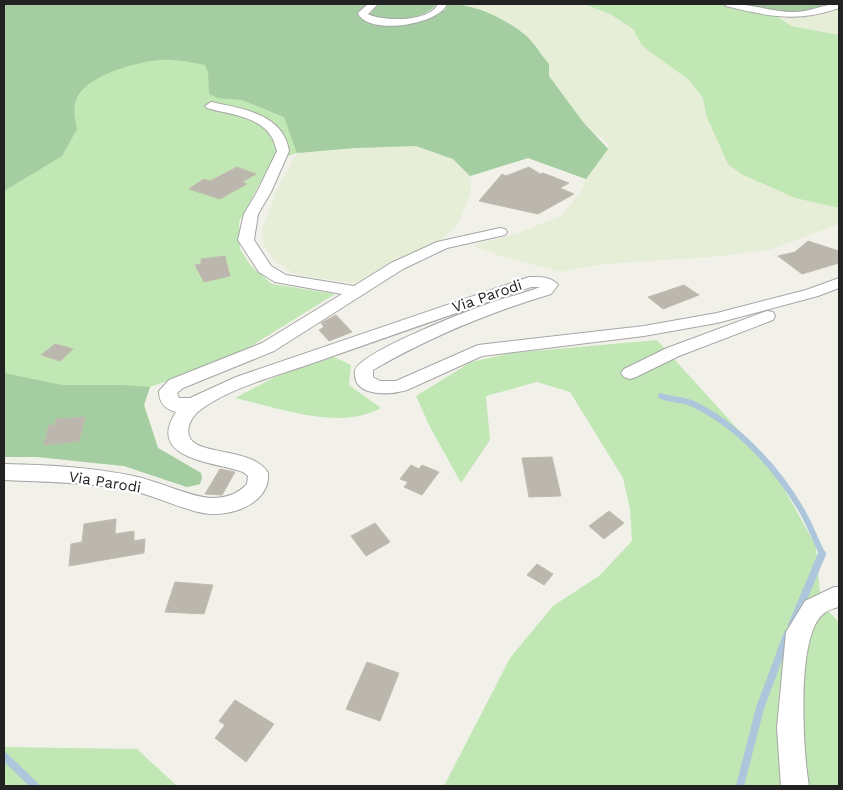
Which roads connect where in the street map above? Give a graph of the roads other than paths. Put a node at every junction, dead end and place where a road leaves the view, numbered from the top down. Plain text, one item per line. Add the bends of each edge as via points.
1 (373, 4) edge
2 (442, 4) edge
3 (729, 4) edge
4 (837, 5) edge
5 (211, 106) dead end
6 (500, 232) dead end
7 (839, 283) edge
8 (356, 291) junction
9 (812, 294) junction
10 (630, 373) dead end
11 (194, 405) junction
12 (4, 472) edge
13 (839, 597) edge
14 (795, 786) edge

1 - 2 street via 364,16 390,23 430,14 440,9
3 - 4 street via 762,13 791,16
5 - 8 street via 235,110 274,130 283,151 250,214 246,240 265,269 281,279
6 - 8 street via 442,245 397,266
7 - 9 street, Via Parodi
8 - 11 street via 268,347 191,376 168,391 168,399 175,405
9 - 10 street
9 - 11 street, Via Parodi via 717,318 654,329 478,351 391,388 378,388 364,379 367,366 401,348 498,304 545,291 550,285 529,282 244,381
11 - 12 street, Via Parodi via 180,423 182,442 196,453 250,465 258,473 258,484 253,491 234,503 214,506 130,483 47,473
13 - 14 street via 812,608 798,632 790,703 791,763

